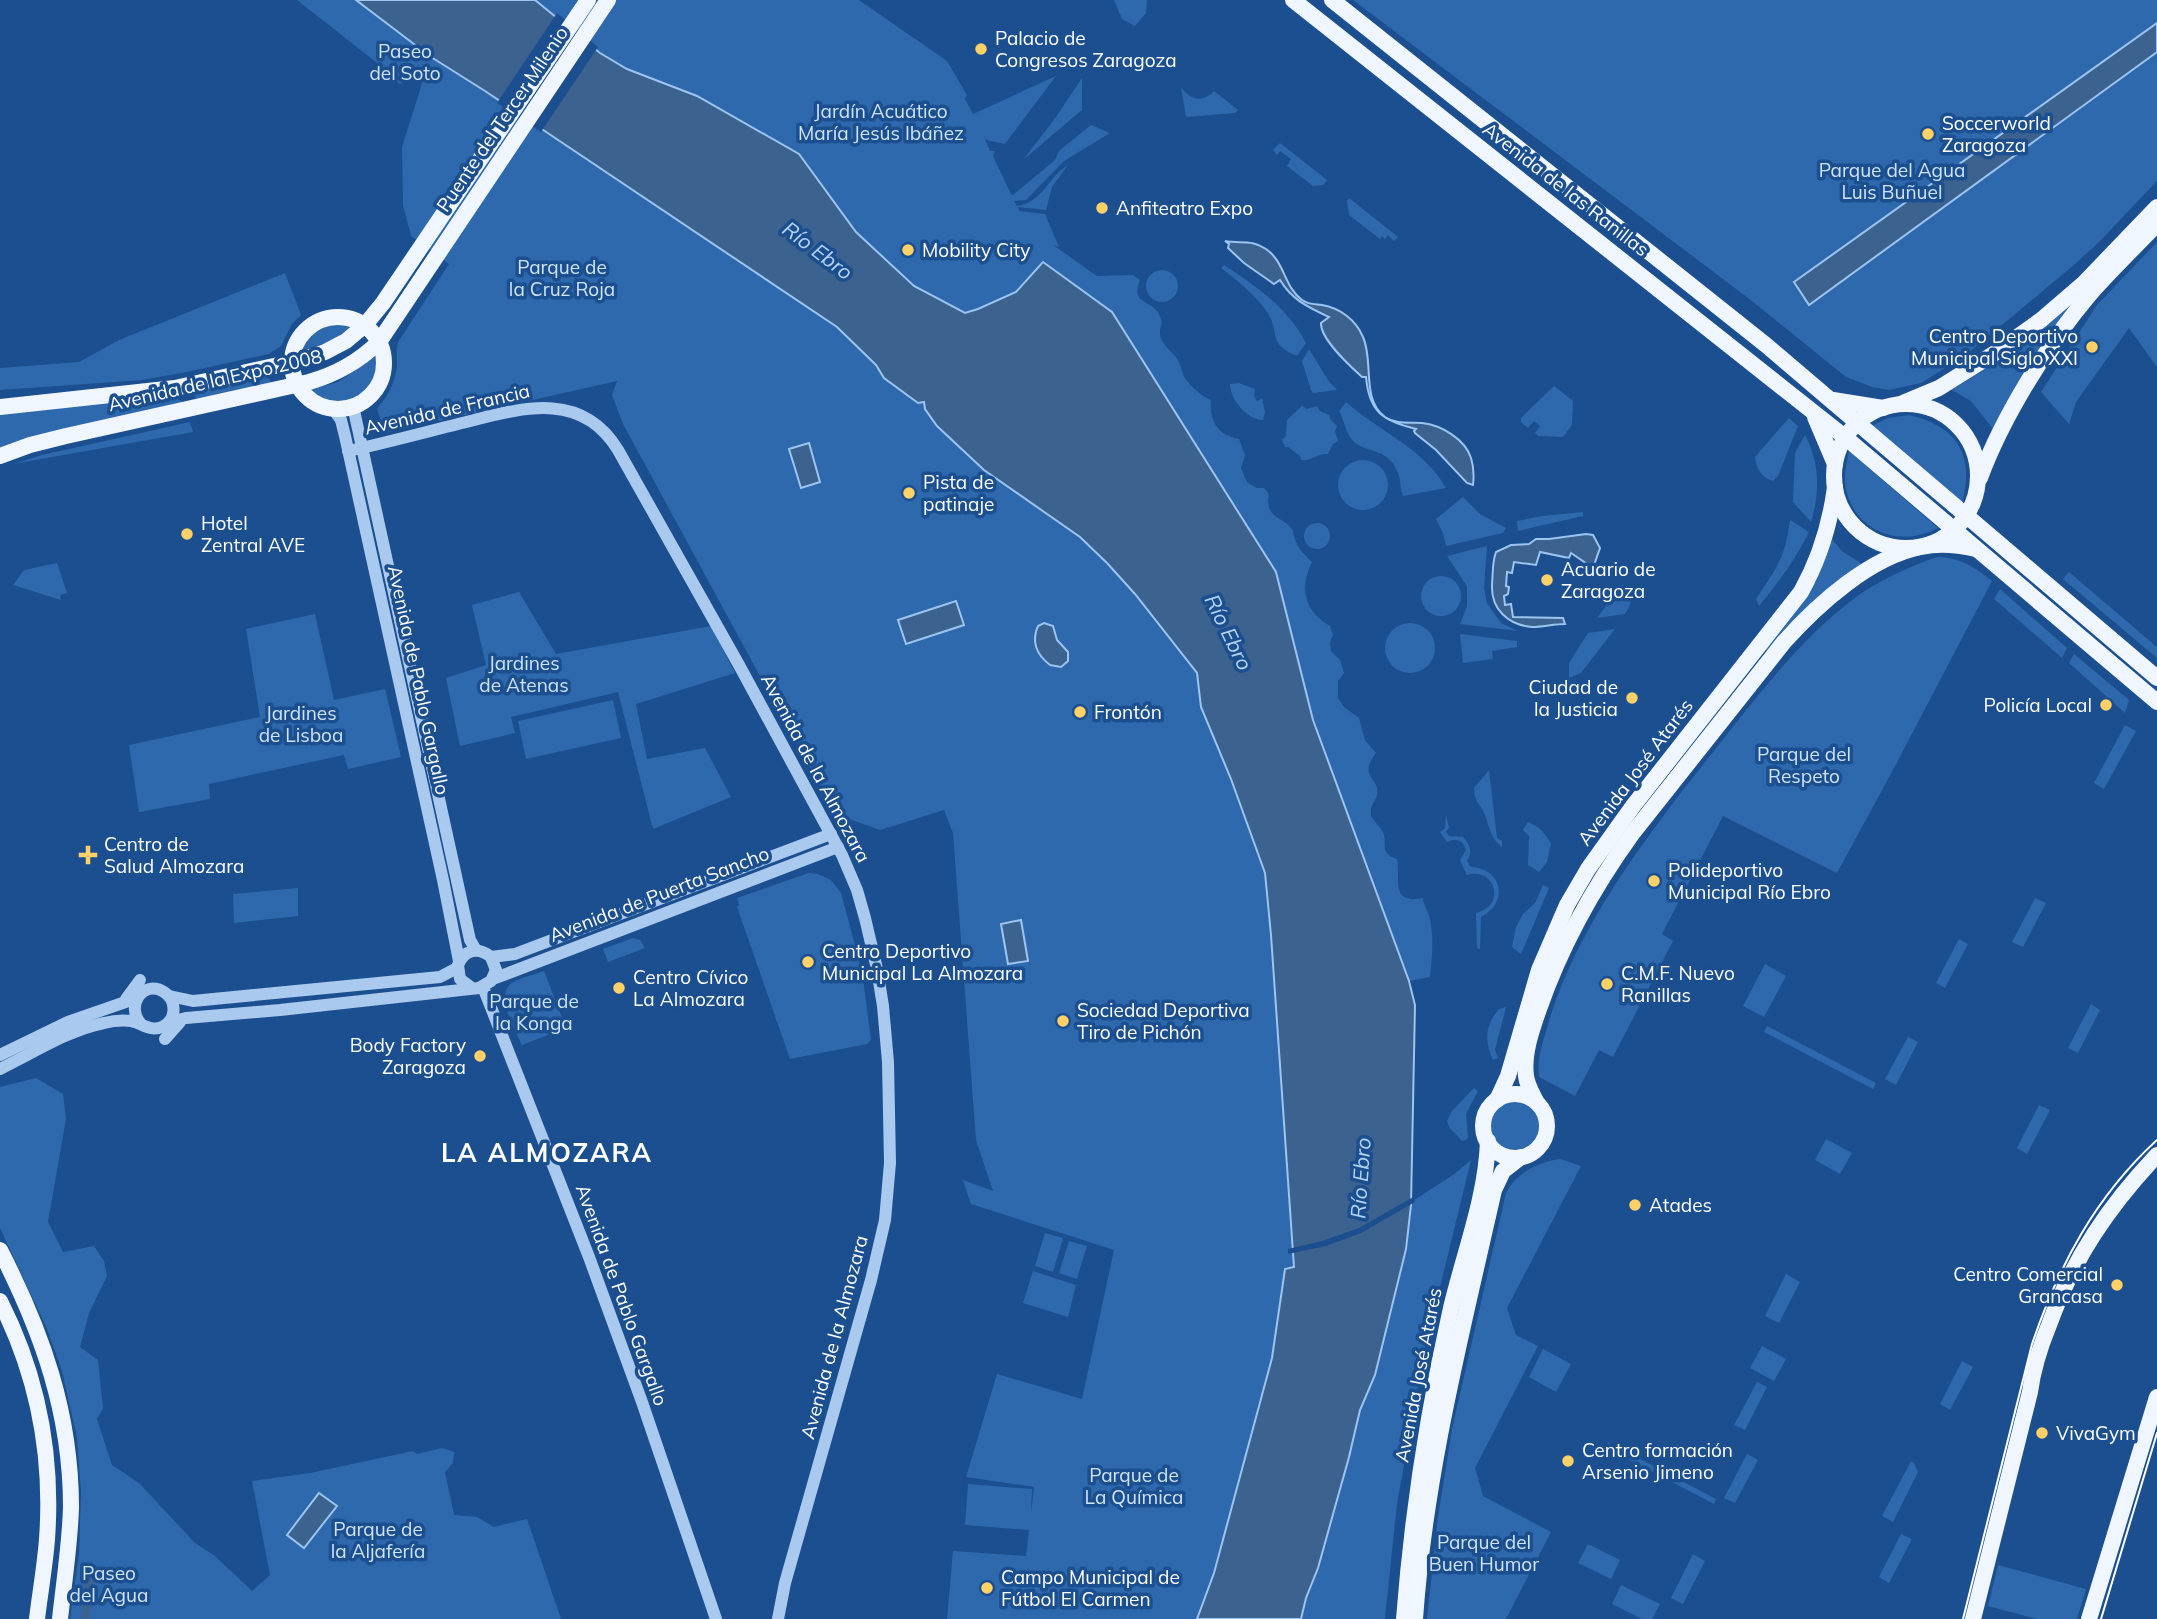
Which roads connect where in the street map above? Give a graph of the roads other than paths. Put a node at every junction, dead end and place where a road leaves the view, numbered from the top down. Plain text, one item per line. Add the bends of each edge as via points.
1 (588, 0) edge
2 (608, 0) edge
3 (1293, 0) edge
4 (1332, 0) edge
5 (2157, 208) edge
6 (2157, 224) edge
7 (425, 256) junction
8 (365, 326) junction
9 (379, 342) junction
10 (292, 361) junction
11 (298, 384) junction
12 (1832, 400) junction
13 (353, 406) junction
14 (0, 407) edge
15 (1889, 407) junction
16 (334, 410) junction
17 (1812, 412) junction
18 (593, 421) joint
19 (1858, 424) junction
20 (1846, 438) junction
21 (362, 448) junction
22 (348, 451) junction
23 (0, 456) edge
24 (1835, 464) junction
25 (1835, 487) junction
26 (1977, 489) junction
27 (1966, 516) junction
28 (1954, 530) junction
29 (1987, 535) junction
30 (1922, 546) junction
31 (1978, 550) junction
32 (2157, 678) edge
33 (2157, 702) edge
34 (831, 834) junction
35 (838, 847) junction
36 (476, 950) junction
37 (491, 957) junction
38 (458, 965) junction
39 (140, 980) dead end
40 (483, 985) junction
41 (169, 996) junction
42 (137, 998) junction
43 (121, 1004) junction
44 (186, 1018) junction
45 (169, 1022) junction
46 (141, 1024) junction
47 (164, 1039) dead end
48 (0, 1055) edge
49 (0, 1069) edge
50 (1497, 1100) junction
51 (1536, 1101) junction
52 (1488, 1141) junction
53 (2157, 1155) edge
54 (1521, 1157) junction
55 (0, 1250) edge
56 (0, 1301) edge
57 (2157, 1397) edge
58 (37, 1619) edge
59 (60, 1619) edge
60 (716, 1619) edge
61 (778, 1619) edge
62 (1404, 1619) edge
63 (1415, 1619) edge
64 (1973, 1619) edge
65 (2089, 1619) edge

1 - 7 main road, Puente del Tercer Milenio
2 - 7 main road, Puente del Tercer Milenio
3 - 17 main road, Avenida de las Ranillas
4 - 12 main road, Avenida de las Ranillas
5 - 15 main road via 2041,320 1939,388
6 - 26 main road via 2090,295 2056,340 1997,437
7 - 8 main road, Avenida de la Expo 2008
7 - 9 main road, Avenida de la Expo 2008
8 - 9 main road
8 - 10 main road, Avenida de la Expo 2008 via 332,348
8 - 10 main road via 345,317 318,321 299,338
9 - 11 main road, Avenida de la Expo 2008 via 341,371
9 - 13 main road via 384,365 380,382 370,396
10 - 11 main road
10 - 14 main road, Avenida de la Expo 2008 via 175,388
11 - 16 main road via 312,401
11 - 23 main road, Avenida de la Expo 2008 via 66,436
12 - 15 main road, Avenida de las Ranillas
12 - 19 main road, Avenida de las Ranillas
13 - 16 main road
13 - 21 street, Avenida de Pablo Gargallo
15 - 19 main road
15 - 26 main road, Avenida de las Ranillas via 1927,408 1954,423 1976,459
16 - 22 street, Avenida de Pablo Gargallo
17 - 20 main road, Avenida de las Ranillas
17 - 24 main road, Avenida de las Ranillas
18 - 21 street, Avenida de Francia via 566,410 527,408
18 - 34 street, Avenida de la Almozara via 618,450
19 - 20 main road
19 - 27 main road, Avenida de las Ranillas
20 - 24 main road
20 - 28 main road, Avenida de las Ranillas
21 - 22 street, Avenida de Francia
21 - 36 street, Avenida de Pablo Gargallo via 469,936
22 - 38 street, Avenida de Pablo Gargallo
24 - 25 main road, Avenida José Atarés
25 - 30 main road via 1843,509 1863,533 1891,546
25 - 50 main road, Avenida José Atarés via 1829,529 1801,592 1633,806 1567,905 1539,970
26 - 27 main road
26 - 29 main road, Avenida de las Ranillas
27 - 28 main road
27 - 29 main road, Avenida de las Ranillas
28 - 30 main road, Avenida José Atarés
28 - 31 main road, Avenida de las Ranillas
29 - 32 main road, Avenida de las Ranillas
30 - 31 main road
30 - 51 main road, Avenida José Atarés via 1866,571 1804,620 1611,863 1573,929 1536,1019 1526,1068
31 - 33 main road, Avenida de las Ranillas
34 - 35 street, Avenida de la Almozara
34 - 37 street, Avenida de Puerta Sancho via 515,954
35 - 40 street, Avenida de Puerta Sancho
35 - 61 street, Avenida de la Almozara via 865,918 882,996 890,1181 871,1280
36 - 37 street
36 - 38 street via 468,952
37 - 40 street via 495,965
38 - 40 street via 462,982
38 - 41 street via 440,977 193,1001
39 - 43 street
40 - 44 street, Avenida de Puerta Sancho
40 - 60 street, Avenida de Pablo Gargallo via 589,1257
41 - 42 street via 152,989
41 - 45 street via 174,1007
42 - 43 street
42 - 46 street via 134,1014
43 - 48 street via 60,1025
44 - 45 street, Avenida de Puerta Sancho
44 - 47 street
45 - 46 street via 156,1029
46 - 49 street via 95,1025
50 - 51 main road via 1516,1094
50 - 52 main road via 1484,1119
51 - 54 main road via 1547,1119 1546,1133 1540,1146
52 - 54 main road via 1502,1154
52 - 62 main road, Avenida José Atarés via 1483,1183 1428,1425
53 - 64 main road via 2100,1223 2059,1297 2032,1377
54 - 63 main road, Avenida José Atarés via 1503,1171 1494,1190 1440,1428
55 - 59 main road via 40,1336 62,1419 71,1508
56 - 58 main road via 25,1357 44,1438 48,1516
57 - 65 main road

